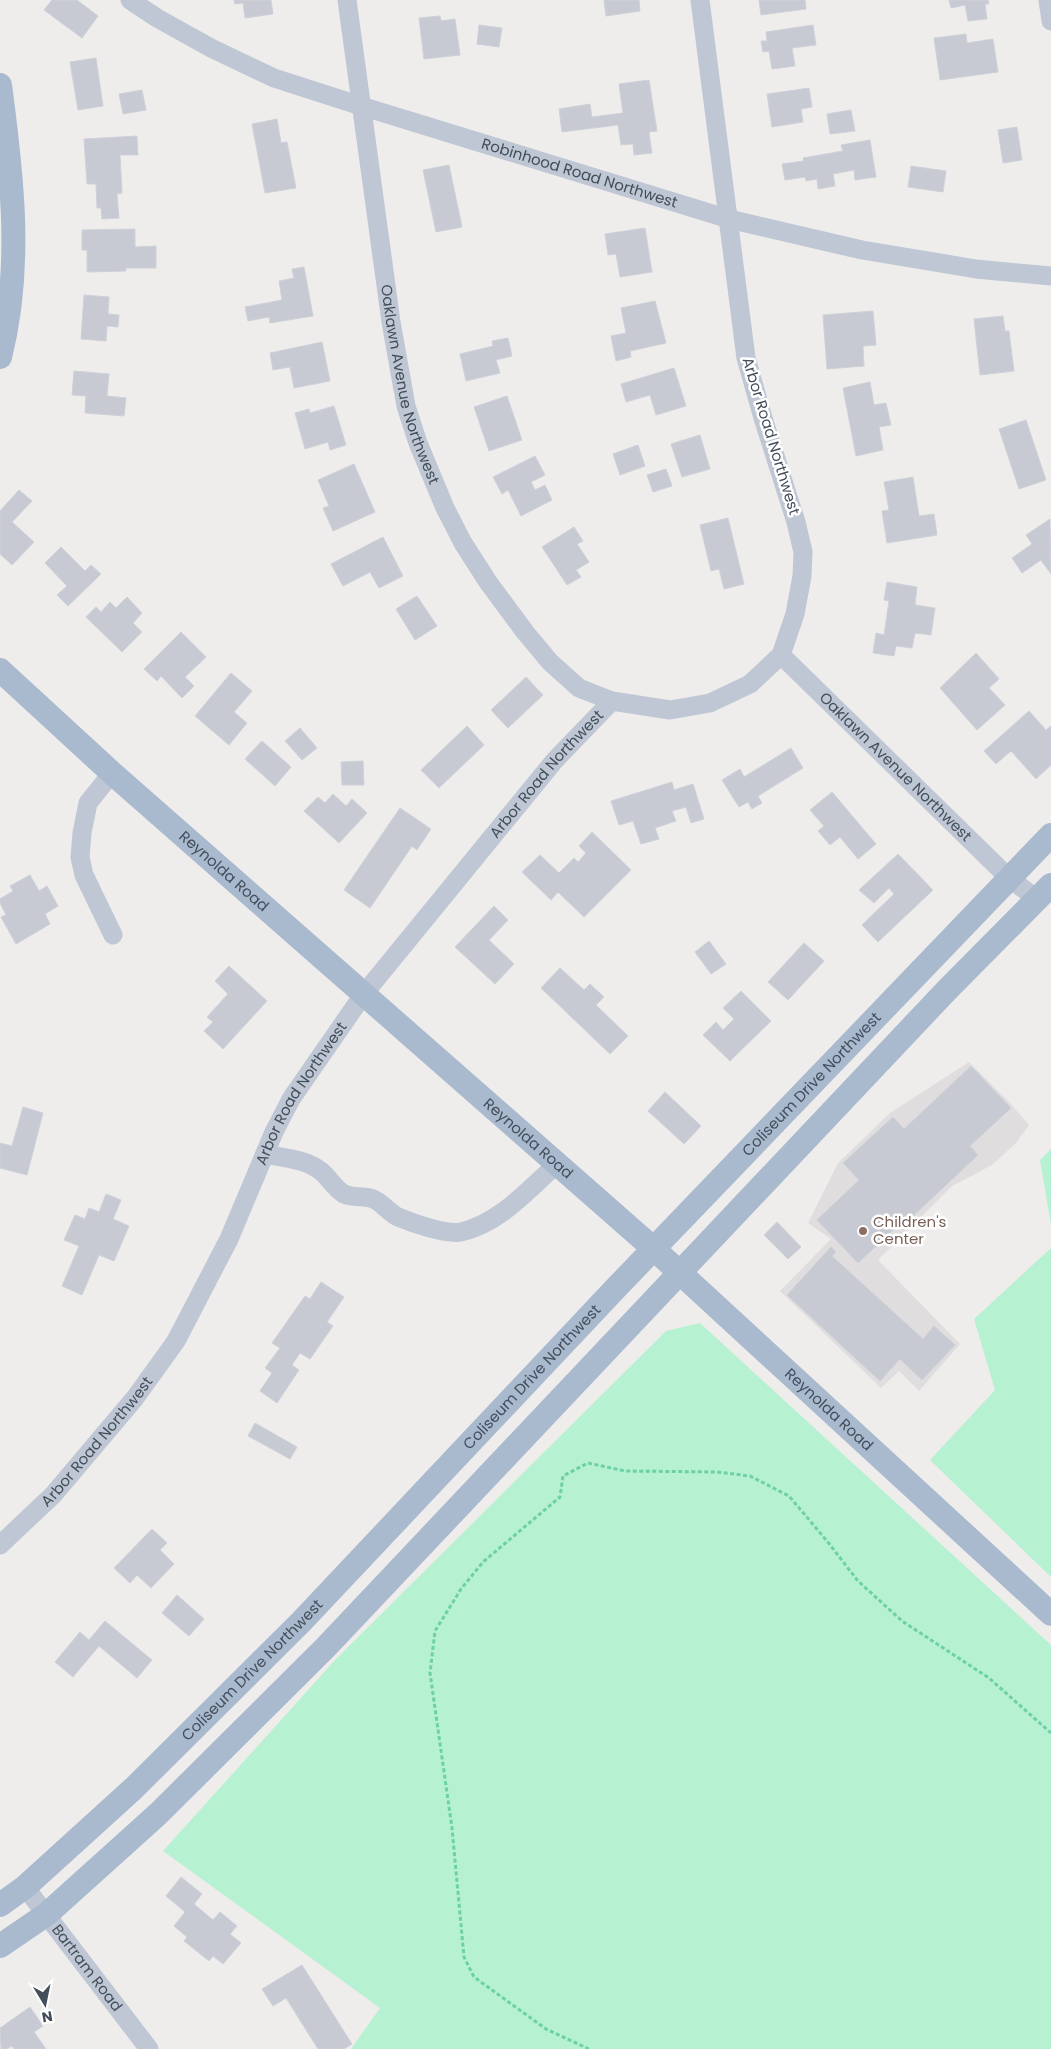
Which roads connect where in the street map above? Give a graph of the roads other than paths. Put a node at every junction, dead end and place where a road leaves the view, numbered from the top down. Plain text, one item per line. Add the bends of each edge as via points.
1 (130, 0) edge
2 (347, 0) edge
3 (700, 0) edge
4 (1048, 0) edge
5 (1051, 21) edge
6 (0, 85) edge
7 (361, 106) junction
8 (729, 219) junction
9 (1051, 276) edge
10 (0, 357) edge
11 (781, 656) junction
12 (0, 670) edge
13 (612, 701) junction
14 (112, 773) junction
15 (1051, 835) edge
16 (1009, 878) junction
17 (1044, 892) edge
18 (113, 935) dead end
19 (363, 995) junction
20 (264, 1154) junction
21 (557, 1164) junction
22 (654, 1249) junction
23 (680, 1273) junction
24 (0, 1545) edge
25 (1051, 1614) edge
26 (26, 1888) junction
27 (0, 1905) edge
28 (47, 1914) junction
29 (0, 1946) edge
30 (149, 2049) edge

1 - 7 street, Robinhood Road Northwest via 211,48 274,78
2 - 7 street, Oaklawn Avenue Northwest
3 - 8 street, Arbor Road Northwest
4 - 5 street
6 - 10 main road via 14,218 10,304
7 - 8 street, Robinhood Road Northwest
7 - 13 street, Oaklawn Avenue Northwest via 406,406 445,508 473,558 550,662 579,688
8 - 9 street, Robinhood Road Northwest via 881,253 976,269
8 - 11 street, Arbor Road Northwest via 746,358 803,552 795,614
11 - 13 street, Arbor Road Northwest via 750,684 710,703 670,710
11 - 16 street, Oaklawn Avenue Northwest
12 - 14 main road, Reynolda Road
13 - 19 street, Arbor Road Northwest via 556,760
14 - 18 street via 88,803 80,857 84,875
14 - 19 main road, Reynolda Road
15 - 16 main road, Coliseum Drive Northwest
16 - 17 street, Oaklawn Avenue Northwest
16 - 22 main road, Coliseum Drive Northwest
17 - 23 main road
19 - 20 street, Arbor Road Northwest via 291,1099
19 - 21 main road, Reynolda Road
20 - 21 street via 309,1164 346,1195 378,1201 397,1217 430,1228 460,1232 505,1211
20 - 24 street, Arbor Road Northwest via 229,1239 176,1341 135,1398 53,1495
21 - 22 main road, Reynolda Road
22 - 23 main road, Reynolda Road
22 - 26 main road, Coliseum Drive Northwest via 301,1622 134,1788
23 - 25 main road, Reynolda Road
23 - 28 main road via 326,1647 158,1814
26 - 27 main road, Coliseum Drive Northwest
26 - 28 street, Bartram Road
28 - 29 main road
28 - 30 street, Bartram Road

